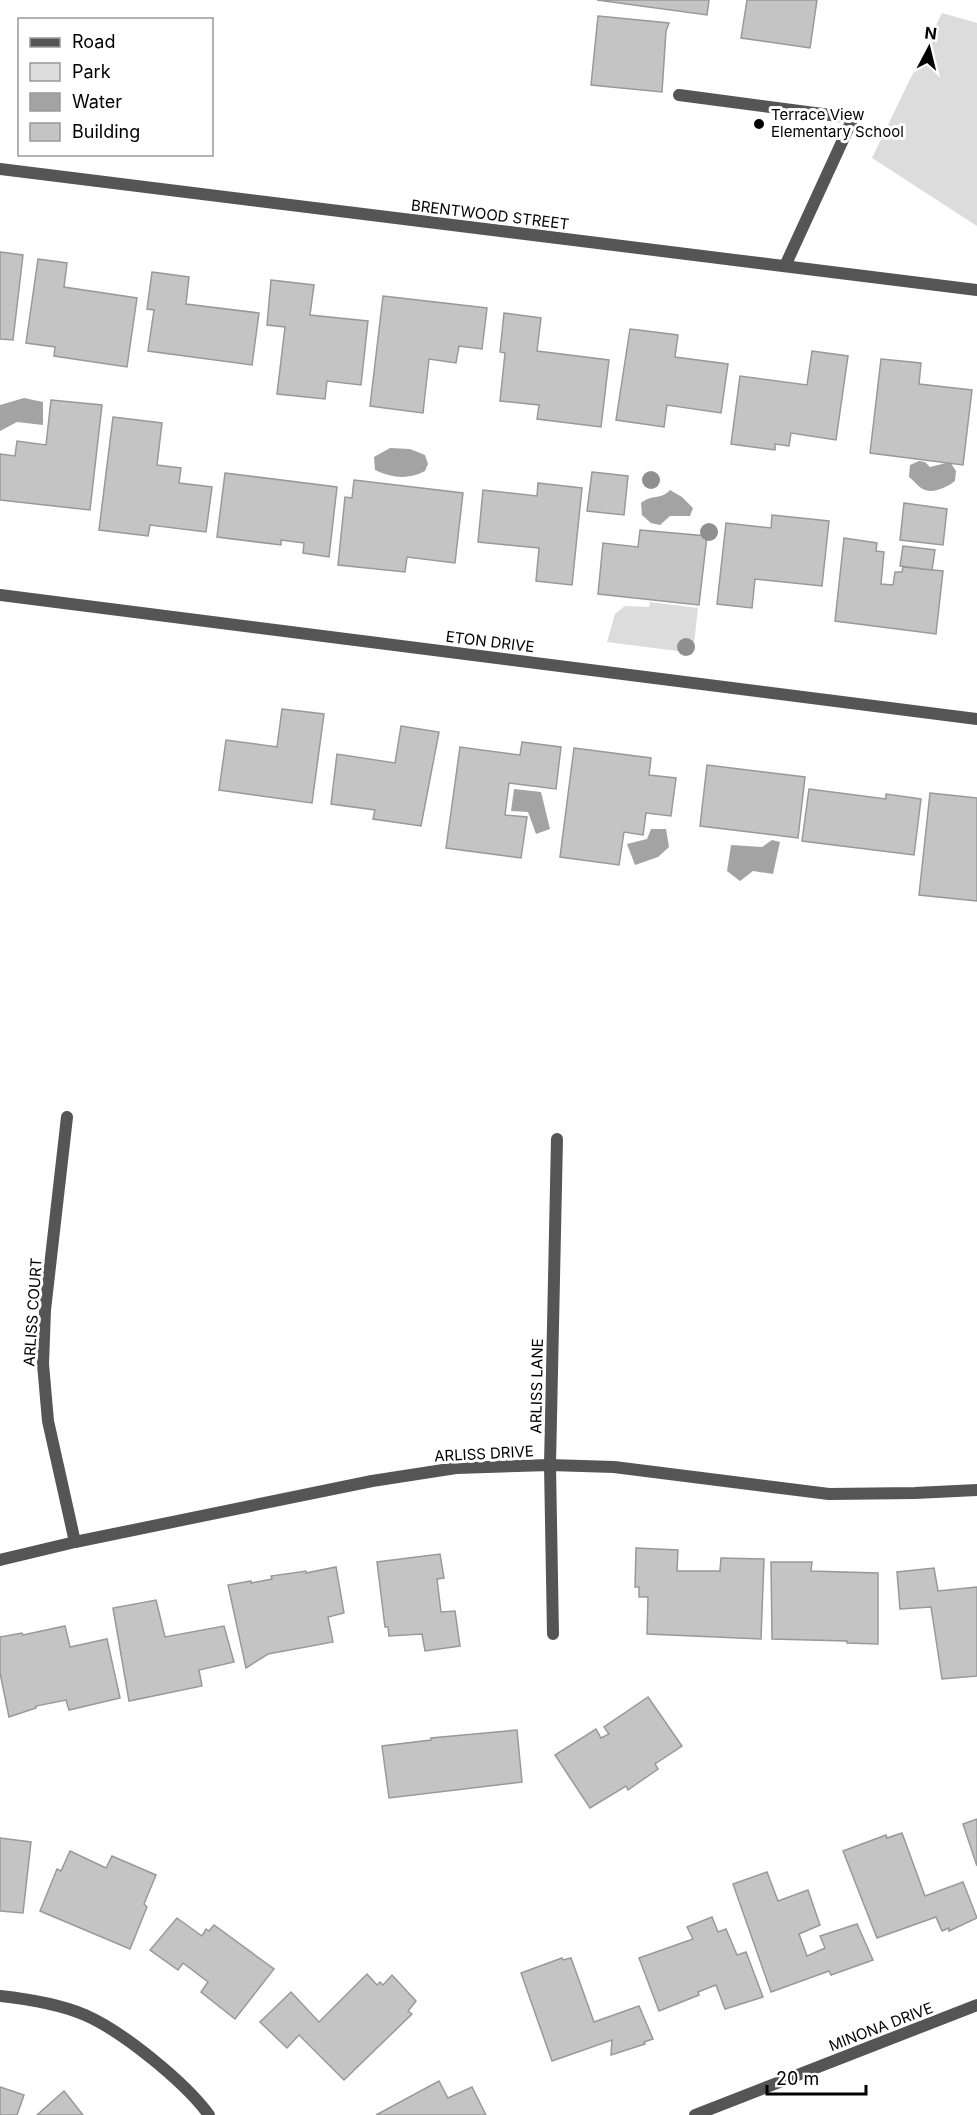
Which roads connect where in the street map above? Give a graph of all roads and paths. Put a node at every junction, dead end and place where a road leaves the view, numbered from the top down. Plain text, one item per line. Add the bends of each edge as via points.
1 (679, 95) dead end
2 (0, 169) edge
3 (785, 266) junction
4 (977, 290) edge
5 (0, 595) edge
6 (977, 719) edge
7 (67, 1117) dead end
8 (556, 1139) dead end
9 (550, 1466) junction
10 (977, 1490) edge
11 (75, 1542) junction
12 (0, 1560) edge
13 (553, 1634) dead end
14 (0, 1996) edge
15 (977, 2005) edge
16 (209, 2115) edge
17 (695, 2115) edge

1 - 3 street via 853,118
2 - 3 street, BRENTWOOD STREET
3 - 4 street, BRENTWOOD STREET
5 - 6 street, ETON DRIVE
7 - 11 street, ARLISS COURT via 45,1311 43,1364 48,1421
8 - 9 street, ARLISS LANE
9 - 10 street, ARLISS DRIVE via 614,1467 829,1494
9 - 11 street, ARLISS DRIVE via 456,1468 372,1481
9 - 13 street, ARLISS LANE
11 - 12 street, ARLISS DRIVE
14 - 16 street via 85,2015 177,2080
15 - 17 street, MINONA DRIVE

